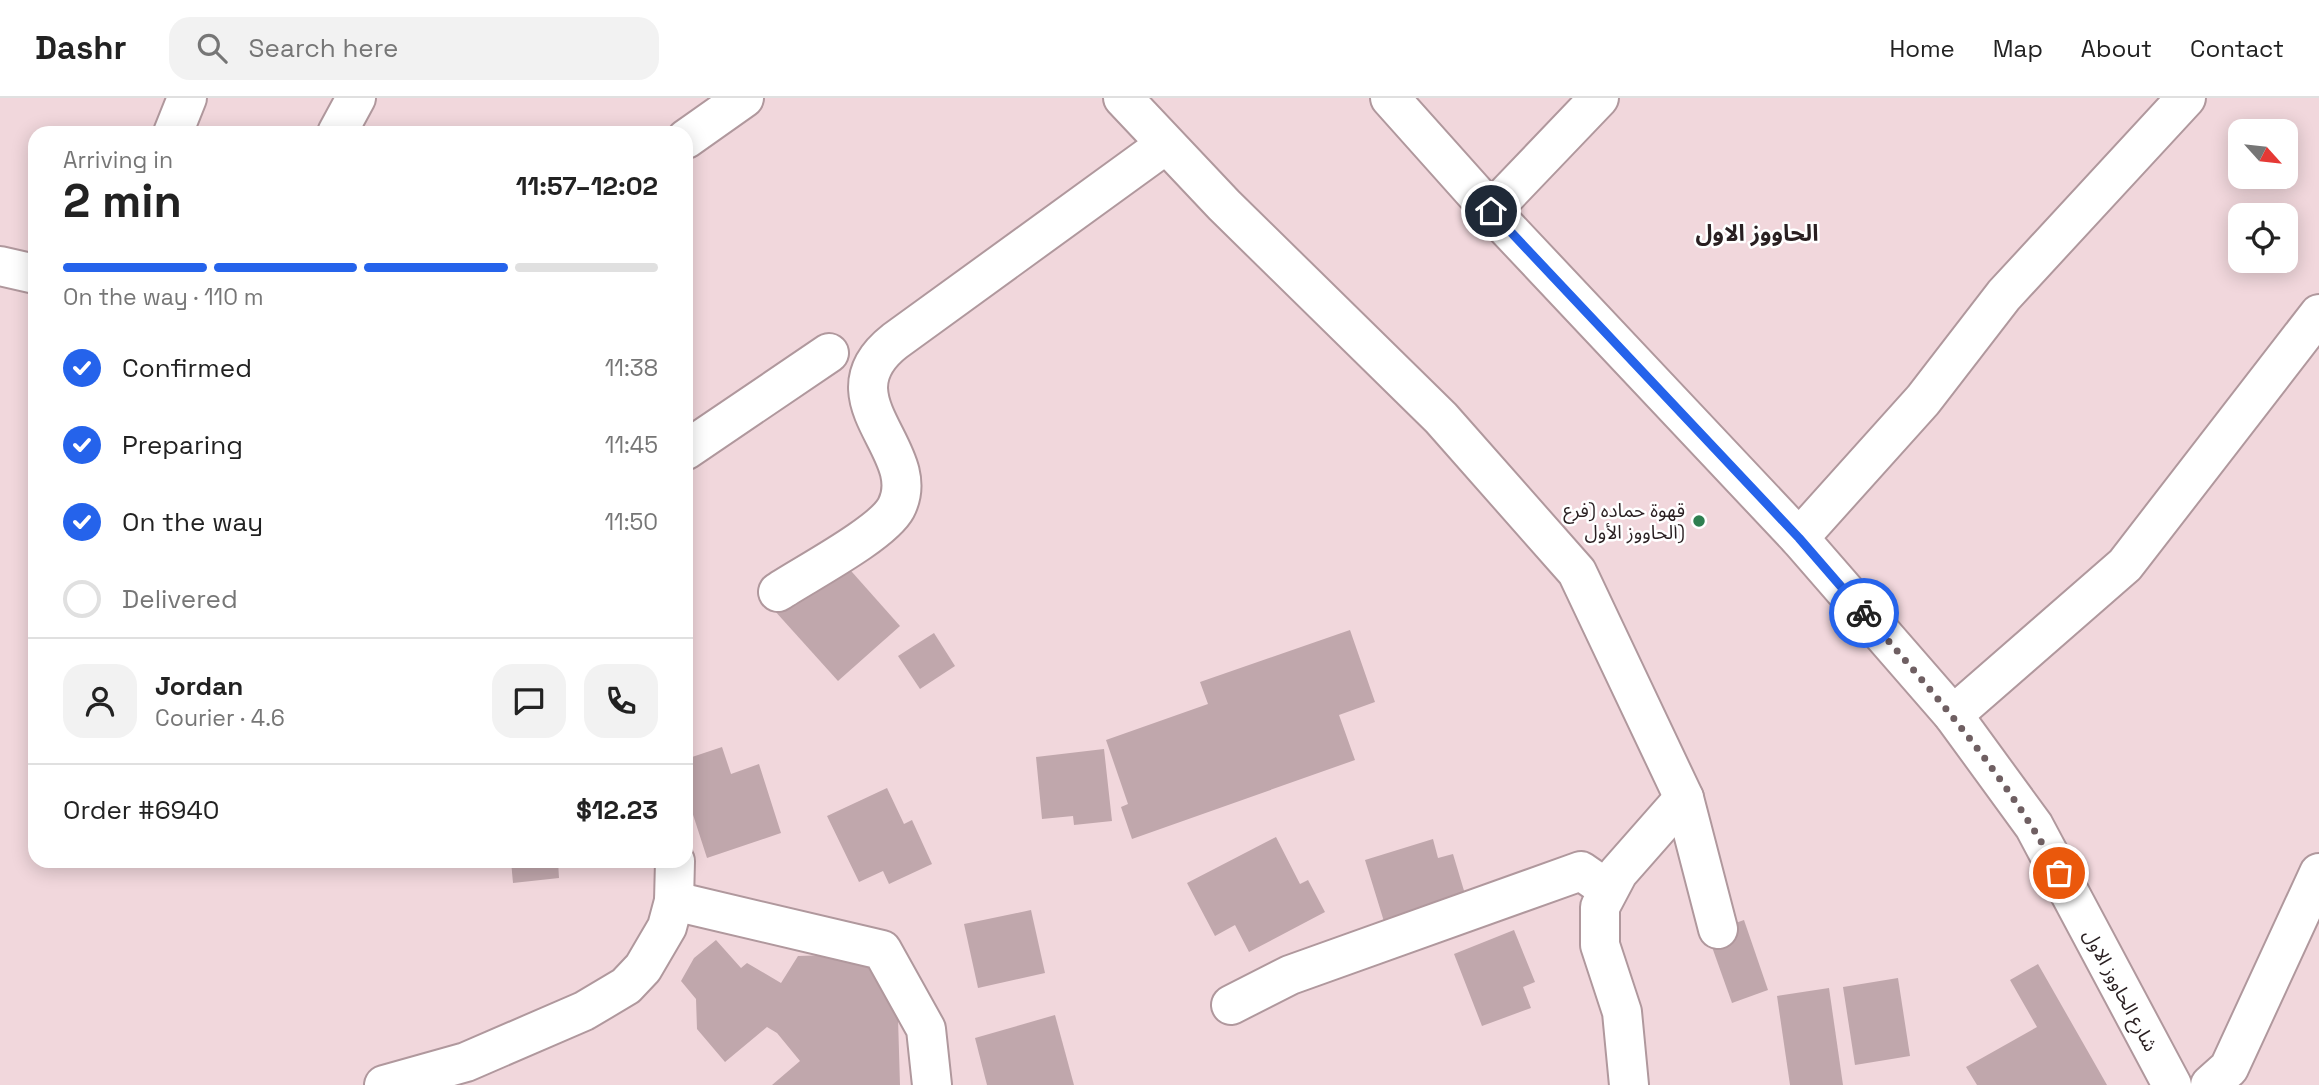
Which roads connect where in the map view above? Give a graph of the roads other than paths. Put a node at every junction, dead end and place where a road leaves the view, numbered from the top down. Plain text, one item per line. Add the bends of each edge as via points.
1 (187, 98) edge
2 (356, 98) edge
3 (744, 98) edge
4 (1123, 98) edge
5 (1390, 98) edge
6 (1600, 98) edge
7 (2186, 98) edge
8 (176, 126) edge
9 (341, 126) edge
10 (693, 134) edge
11 (1166, 145) junction
12 (1491, 211) junction
13 (0, 266) edge
14 (28, 272) edge
15 (2319, 314) edge
16 (829, 353) dead end
17 (693, 445) edge
18 (1799, 538) junction
19 (778, 592) dead end
20 (1953, 715) junction
21 (1684, 798) junction
22 (675, 868) edge
23 (2319, 873) edge
24 (1607, 889) junction
25 (674, 901) junction
26 (1718, 929) dead end
27 (1231, 1004) dead end
28 (384, 1085) edge
29 (932, 1085) edge
30 (1629, 1085) edge
31 (2172, 1085) edge
32 (2210, 1085) edge

1 - 8 street
2 - 9 street
3 - 10 street
4 - 11 street
5 - 12 street, شارع الحاووز الاول
6 - 12 street
7 - 18 street via 2004,295 1923,400
11 - 19 street via 881,355 871,375 869,397 874,419 901,472 896,508 878,528
11 - 21 street via 1441,418 1577,572
12 - 18 street, شارع الحاووز الاول
13 - 14 street
15 - 20 street via 2125,565
16 - 17 street
18 - 20 street, شارع الحاووز الاول
20 - 31 street, شارع الحاووز الاول via 2034,826
21 - 24 street
21 - 26 street
22 - 25 street
23 - 32 street via 2229,1068
24 - 27 street via 1581,871 1290,975
24 - 30 street via 1599,916 1600,945 1622,1012
25 - 28 street via 667,927 643,968 606,1000 466,1062
25 - 29 street via 882,950 926,1029

